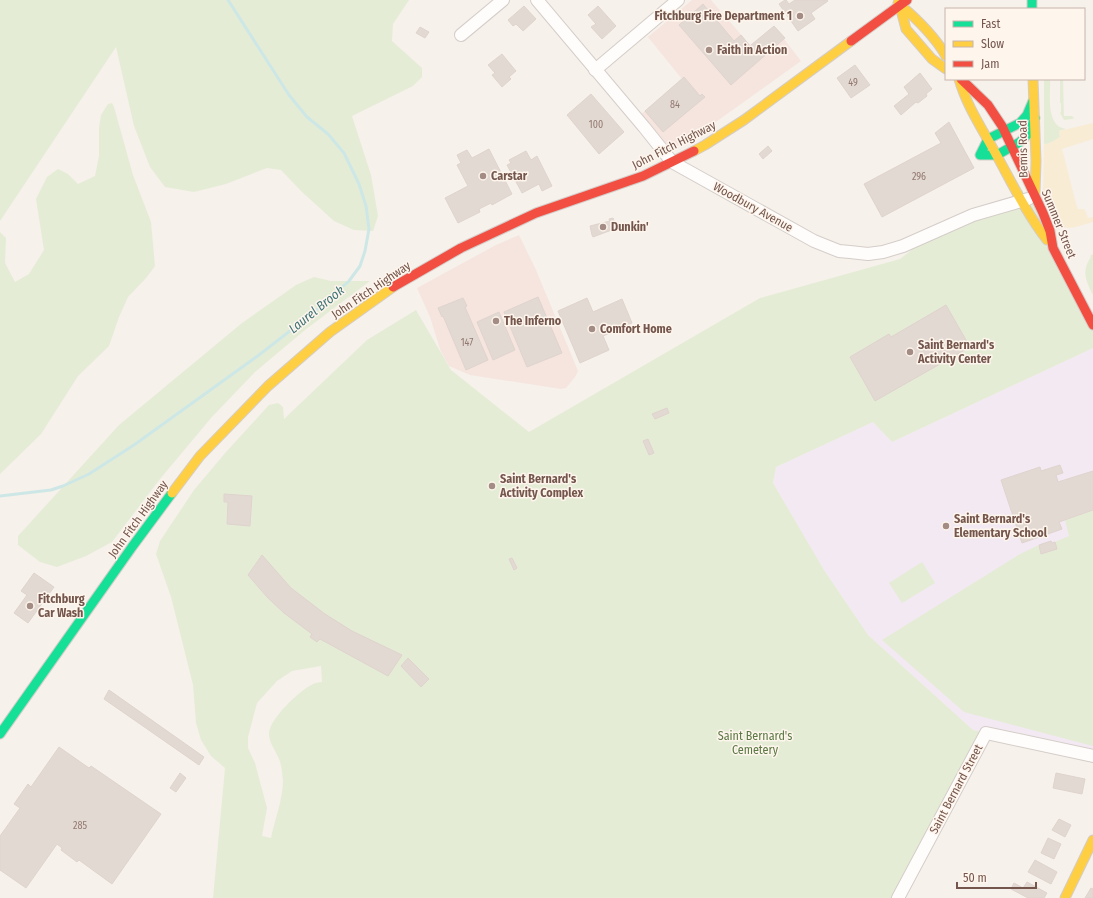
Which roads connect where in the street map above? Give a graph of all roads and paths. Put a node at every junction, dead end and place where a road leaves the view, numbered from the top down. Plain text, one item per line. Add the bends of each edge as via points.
1 (503, 0) edge
2 (537, 0) edge
3 (678, 0) edge
4 (911, 0) edge
5 (901, 2) edge
6 (461, 35) dead end
7 (945, 54) edge
8 (945, 68) edge
9 (595, 70) junction
10 (960, 80) edge
11 (961, 80) edge
12 (1033, 80) edge
13 (1032, 101) junction
14 (1035, 118) junction
15 (1005, 131) junction
16 (988, 139) junction
17 (1012, 147) junction
18 (997, 155) junction
19 (672, 162) junction
20 (1035, 197) junction
21 (1020, 201) junction
22 (1053, 248) junction
23 (1093, 325) edge
24 (0, 734) edge
25 (1093, 756) edge
26 (1093, 841) edge
27 (898, 898) edge
28 (1065, 898) edge

1 - 6 street
2 - 9 street, Woodbury Avenue
3 - 9 street
4 - 5 main road, John Fitch Highway
5 - 7 main road
5 - 8 main road via 906,29 932,59
5 - 19 main road, John Fitch Highway via 744,120
9 - 19 street, Woodbury Avenue
10 - 16 main road via 965,101
11 - 15 main road, Summer Street via 986,103
12 - 13 main road, Bemis Road
13 - 14 main road, Bemis Road
13 - 15 main road, Bemis Road via 1028,116
14 - 17 main road via 1029,133
14 - 20 main road, Bemis Road
15 - 16 main road, Bemis Road
15 - 17 main road, Summer Street
16 - 18 main road
16 - 18 main road via 980,155
17 - 18 main road
17 - 20 main road, Summer Street
18 - 21 main road
19 - 21 street, Woodbury Avenue via 814,241 850,252 868,254 890,251 973,215
19 - 24 main road, John Fitch Highway via 643,176 536,214 461,248 397,284 330,332 268,386 200,456 132,547
20 - 21 street, Woodbury Avenue
20 - 22 main road, Summer Street via 1046,220
21 - 22 main road
22 - 23 main road, Summer Street
25 - 27 street, Saint Bernard Street via 986,733
26 - 28 main road

